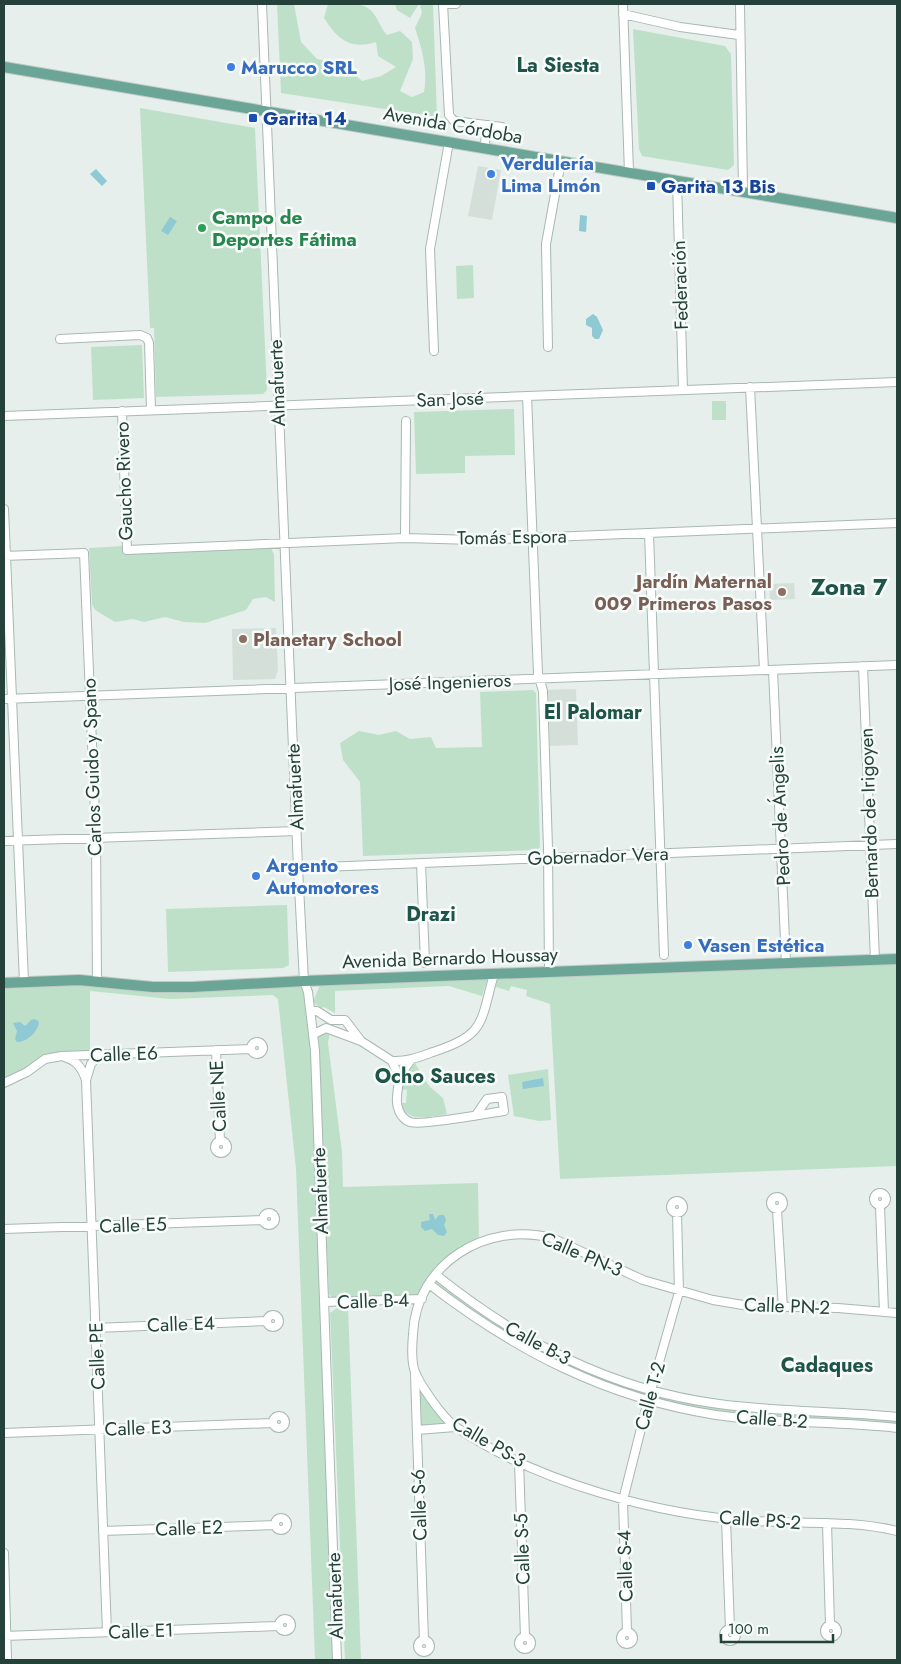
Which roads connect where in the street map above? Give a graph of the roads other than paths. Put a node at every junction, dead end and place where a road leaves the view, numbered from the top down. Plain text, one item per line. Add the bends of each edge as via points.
1 (262, 4) edge
2 (443, 4) edge
3 (456, 4) edge
4 (623, 4) edge
5 (738, 5) edge
6 (623, 14) junction
7 (739, 35) junction
8 (4, 67) edge
9 (265, 111) junction
10 (488, 125) junction
11 (502, 127) dead end
12 (449, 142) junction
13 (484, 148) junction
14 (561, 161) junction
15 (629, 172) junction
16 (677, 180) junction
17 (743, 192) junction
18 (897, 218) edge
19 (60, 339) dead end
20 (548, 347) dead end
21 (434, 351) dead end
22 (897, 382) edge
23 (750, 387) junction
24 (684, 390) junction
25 (527, 396) junction
26 (278, 405) junction
27 (151, 410) junction
28 (122, 412) junction
29 (4, 416) edge
30 (406, 421) dead end
31 (4, 509) edge
32 (897, 523) edge
33 (757, 528) junction
34 (649, 533) junction
35 (405, 538) junction
36 (532, 538) junction
37 (284, 543) junction
38 (127, 550) joint
39 (5, 556) edge
40 (897, 665) edge
41 (863, 666) junction
42 (764, 670) junction
43 (773, 670) junction
44 (654, 674) junction
45 (539, 678) junction
46 (290, 688) junction
47 (90, 696) junction
48 (8, 699) edge
49 (297, 831) junction
50 (96, 838) junction
51 (4, 841) edge
52 (18, 841) junction
53 (897, 844) edge
54 (870, 845) junction
55 (781, 848) junction
56 (661, 853) junction
57 (548, 858) junction
58 (421, 863) junction
59 (298, 868) junction
60 (664, 955) dead end
61 (897, 959) edge
62 (875, 960) junction
63 (425, 963) dead end
64 (786, 963) junction
65 (549, 972) junction
66 (494, 974) junction
67 (97, 981) junction
68 (304, 981) junction
69 (24, 982) junction
70 (4, 983) edge
71 (311, 1011) junction
72 (331, 1020) junction
73 (326, 1028) junction
74 (314, 1034) junction
75 (361, 1041) junction
76 (251, 1049) dead end
77 (216, 1050) junction
78 (99, 1055) junction
79 (62, 1056) junction
80 (392, 1061) junction
81 (410, 1061) junction
82 (399, 1077) junction
83 (86, 1080) junction
84 (4, 1083) edge
85 (476, 1116) dead end
86 (220, 1141) dead end
87 (880, 1206) dead end
88 (778, 1210) dead end
89 (677, 1213) dead end
90 (262, 1220) dead end
91 (91, 1226) junction
92 (4, 1229) edge
93 (436, 1275) junction
94 (428, 1287) junction
95 (679, 1292) junction
96 (422, 1300) junction
97 (324, 1302) junction
98 (782, 1308) junction
99 (884, 1312) junction
100 (897, 1313) edge
101 (267, 1321) dead end
102 (96, 1328) junction
103 (529, 1340) junction
104 (523, 1349) junction
105 (414, 1370) junction
106 (651, 1390) junction
107 (648, 1401) junction
108 (897, 1417) edge
109 (272, 1423) dead end
110 (455, 1427) junction
111 (897, 1428) edge
112 (100, 1429) junction
113 (416, 1430) junction
114 (4, 1433) edge
115 (519, 1461) junction
116 (623, 1500) junction
117 (726, 1519) junction
118 (827, 1523) junction
119 (275, 1524) dead end
120 (104, 1531) junction
121 (897, 1531) edge
122 (4, 1554) edge
123 (830, 1625) dead end
124 (278, 1626) dead end
125 (730, 1628) dead end
126 (107, 1632) junction
127 (627, 1632) dead end
128 (5, 1636) edge
129 (526, 1637) dead end
130 (424, 1640) dead end
131 (7, 1660) edge
132 (337, 1660) edge

1 - 9 street, Almafuerte
2 - 3 street
2 - 10 street via 449,115 454,120
4 - 6 street
5 - 7 street
6 - 7 street via 680,27
6 - 15 street
7 - 17 street
8 - 9 main road, Avenida Córdoba
9 - 12 main road, Avenida Córdoba
9 - 26 street, Almafuerte
10 - 11 street
10 - 13 street
12 - 13 main road, Avenida Córdoba
12 - 21 street via 430,249
13 - 14 main road, Avenida Córdoba
14 - 15 main road, Avenida Córdoba
14 - 20 street via 546,244
15 - 16 main road, Avenida Córdoba
16 - 17 main road, Avenida Córdoba
16 - 24 street, Federación
17 - 18 main road, Avenida Córdoba
19 - 27 street, Gaucho Rivero via 140,335 147,338
22 - 23 street, San José
23 - 24 street, San José
23 - 33 street
24 - 25 street, San José
25 - 26 street, San José
25 - 36 street
26 - 27 street, San José
26 - 37 street, Almafuerte
27 - 28 street, San José
28 - 29 street, San José
28 - 38 street, Gaucho Rivero
30 - 35 street
31 - 39 street
32 - 33 street, Tomás Espora
33 - 34 street, Tomás Espora
33 - 42 street
34 - 36 street, Tomás Espora
34 - 44 street
35 - 36 street, Tomás Espora
35 - 37 street, Tomás Espora
36 - 45 street
37 - 38 street, Tomás Espora
37 - 46 street, Almafuerte
39 - 47 street, Carlos Guido y Spano via 84,553
39 - 48 street
40 - 41 street, José Ingenieros
41 - 43 street, José Ingenieros
41 - 54 street, Bernardo de Irigoyen
42 - 43 street, José Ingenieros
42 - 44 street, José Ingenieros
43 - 55 street, Pedro de Ángelis
44 - 45 street, José Ingenieros
44 - 56 street
45 - 46 street, José Ingenieros
45 - 57 street
46 - 47 street, José Ingenieros
46 - 49 street, Almafuerte
47 - 48 street, José Ingenieros
47 - 50 street, Carlos Guido y Spano
48 - 52 street
49 - 50 street
49 - 59 street, Almafuerte
50 - 52 street
50 - 67 street, Carlos Guido y Spano
51 - 52 street
52 - 69 street
53 - 54 street, Gobernador Vera
54 - 55 street, Gobernador Vera
54 - 62 street, Bernardo de Irigoyen
55 - 56 street, Gobernador Vera
55 - 64 street, Pedro de Ángelis
56 - 57 street, Gobernador Vera
56 - 60 street
57 - 58 street, Gobernador Vera
57 - 65 street
58 - 59 street, Gobernador Vera
58 - 63 street
59 - 68 street, Almafuerte
61 - 62 main road, Avenida Bernardo Houssay
62 - 64 main road, Avenida Bernardo Houssay
64 - 65 main road, Avenida Bernardo Houssay
65 - 66 main road, Avenida Bernardo Houssay
66 - 68 main road, Avenida Bernardo Houssay
66 - 81 street via 483,1012 470,1037
67 - 68 main road, Avenida Bernardo Houssay via 182,987
67 - 69 main road, Avenida Bernardo Houssay
68 - 71 street, Almafuerte
69 - 70 main road, Avenida Bernardo Houssay
71 - 72 street via 318,1011
71 - 74 street, Almafuerte
72 - 73 street
72 - 75 street via 345,1020
73 - 74 street
73 - 75 street
74 - 97 street, Almafuerte
75 - 80 street
76 - 77 street, Calle E6
77 - 78 street, Calle E6
77 - 86 street, Calle NE
78 - 79 street, Calle E6
78 - 83 street, Calle PE via 91,1064
79 - 83 street via 75,1061
79 - 84 street, Calle E6 via 45,1059
80 - 81 street
80 - 82 street
81 - 82 street
82 - 85 street via 396,1102 399,1112 410,1122
83 - 91 street, Calle PE
87 - 99 street
88 - 98 street
89 - 95 street, Calle T-2
90 - 91 street, Calle E5
91 - 92 street, Calle E5
91 - 102 street, Calle PE
93 - 94 street
93 - 95 street, Calle PN-3 via 446,1263 479,1242 503,1234 526,1233 552,1238 617,1269
93 - 103 street, Calle B-3 via 487,1314
94 - 96 street
94 - 104 street, Calle B-3
95 - 98 street, Calle PN-2 via 749,1306
95 - 106 street, Calle T-2
96 - 97 street, Calle B-4
96 - 105 street via 413,1327
97 - 132 street, Almafuerte
98 - 99 street, Calle PN-2
99 - 100 street, Calle PN-2
101 - 102 street, Calle E4
102 - 112 street, Calle PE
103 - 104 street
103 - 106 street, Calle B-3 via 627,1384
104 - 107 street, Calle B-3 via 576,1374
105 - 110 street, Calle PS-3 via 440,1412
105 - 113 street, Calle S-6
106 - 107 street, Calle T-2
106 - 108 street, Calle B-2 via 718,1404
107 - 111 street, Calle B-2 via 716,1415
107 - 116 street, Calle T-2
109 - 112 street, Calle E3
110 - 113 street
110 - 115 street, Calle PS-3
112 - 114 street, Calle E3
112 - 120 street, Calle PE
113 - 130 street, Calle S-6
115 - 116 street, Calle PS-3
115 - 129 street, Calle S-5
116 - 117 street, Calle PS-2
116 - 127 street, Calle S-4
117 - 118 street, Calle PS-2
117 - 125 street
118 - 121 street, Calle PS-2
118 - 123 street
119 - 120 street, Calle E2
120 - 126 street, Calle PE
122 - 128 street
124 - 126 street, Calle E1
126 - 128 street, Calle E1
128 - 131 street

